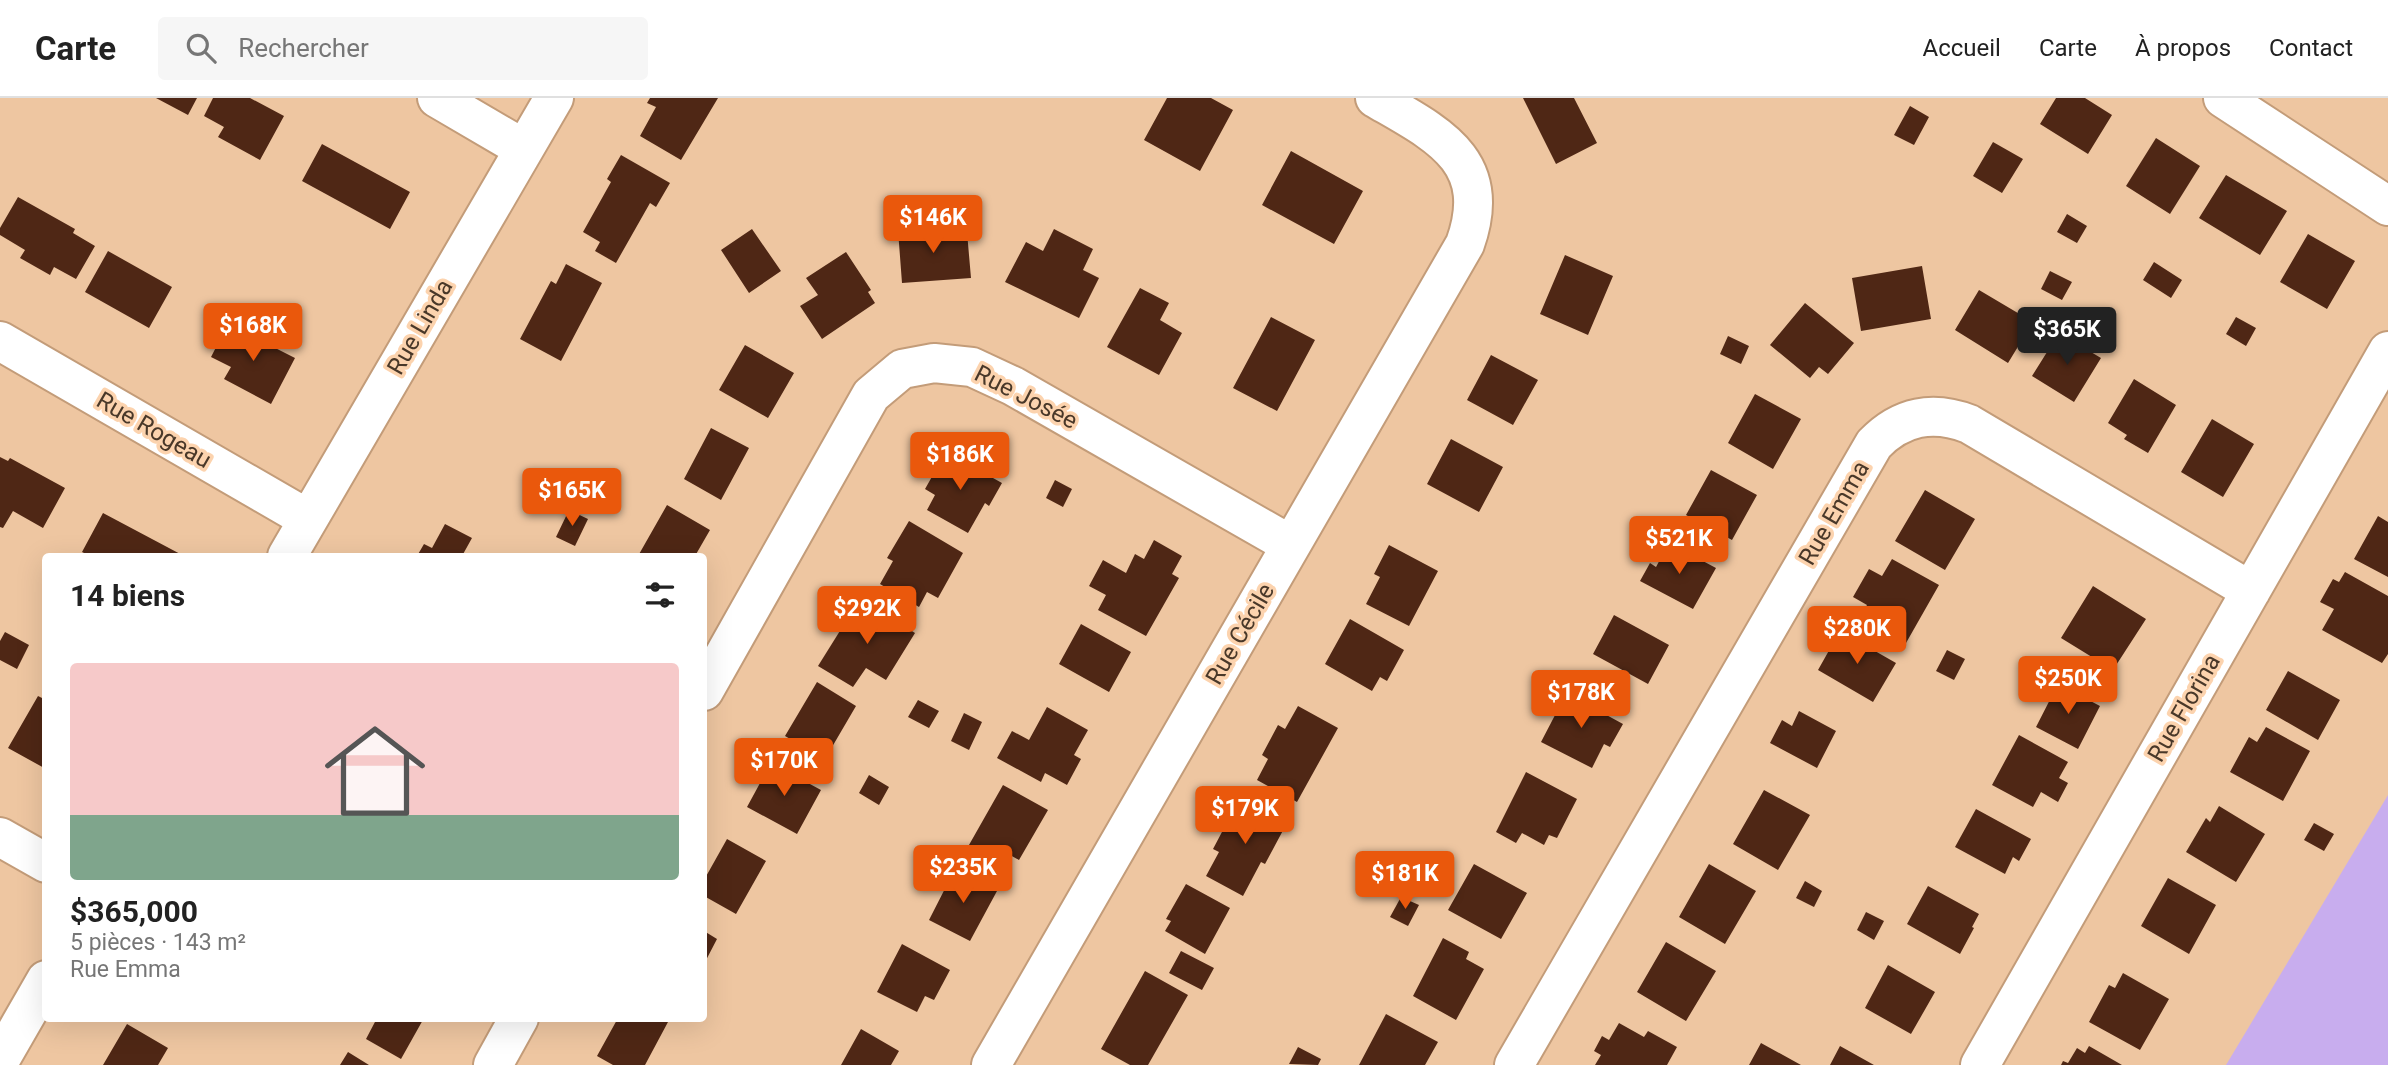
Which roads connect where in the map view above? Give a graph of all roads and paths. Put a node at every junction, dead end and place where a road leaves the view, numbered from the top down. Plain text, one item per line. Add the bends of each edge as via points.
1 (437, 98) edge
2 (554, 98) edge
3 (1375, 98) edge
4 (2223, 98) edge
5 (524, 149) junction
6 (2388, 206) edge
7 (0, 341) edge
8 (2388, 351) edge
9 (308, 519) junction
10 (1291, 545) junction
11 (289, 553) edge
12 (2251, 591) junction
13 (707, 686) edge
14 (0, 837) edge
15 (42, 861) edge
16 (42, 987) edge
17 (517, 1022) edge
18 (0, 1060) edge
19 (492, 1065) edge
20 (991, 1065) edge
21 (1514, 1065) edge
22 (1980, 1065) edge

1 - 5 street
2 - 5 street, Rue Linda
3 - 10 street, Rue Cécile via 1451,147 1469,177 1473,216 1465,244
4 - 6 street
5 - 9 street, Rue Linda
7 - 9 street, Rue Rogeau
8 - 12 street, Rue Florina
9 - 11 street, Rue Linda
10 - 13 street, Rue Josée via 972,367 934,363 902,369 871,395
10 - 20 street, Rue Cécile
12 - 21 street, Rue Emma via 1969,424 1925,416 1905,420 1885,432
12 - 22 street, Rue Florina
14 - 15 street
16 - 18 street
17 - 19 street

